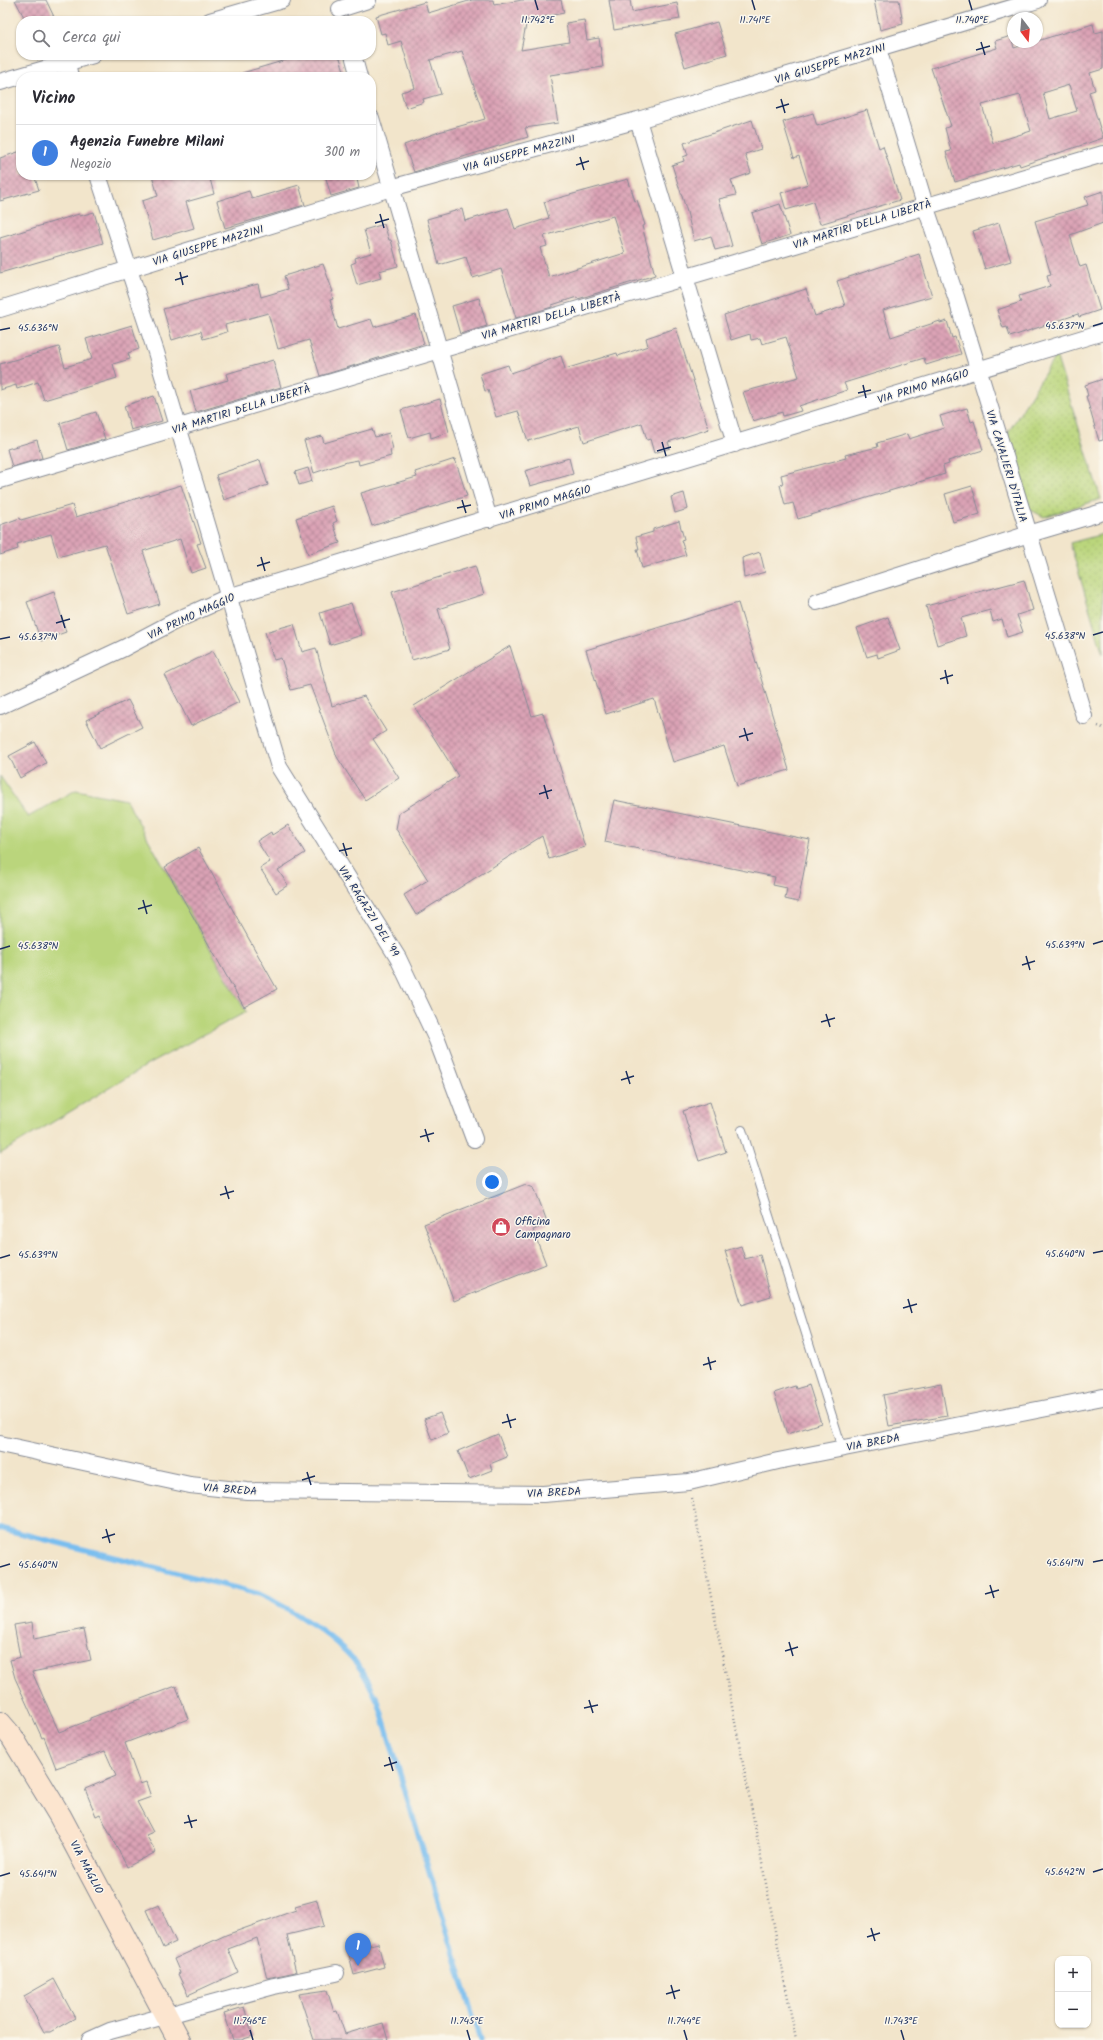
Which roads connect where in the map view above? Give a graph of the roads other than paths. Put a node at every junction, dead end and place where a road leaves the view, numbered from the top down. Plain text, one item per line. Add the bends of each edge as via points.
1 (282, 0) edge
2 (368, 0) edge
3 (1038, 0) edge
4 (340, 10) edge
5 (227, 16) edge
6 (878, 49) junction
7 (85, 60) edge
8 (354, 60) edge
9 (68, 70) edge
10 (57, 72) edge
11 (358, 72) edge
12 (16, 79) edge
13 (0, 82) edge
14 (638, 120) junction
15 (376, 136) edge
16 (1103, 154) edge
17 (100, 180) edge
18 (391, 188) junction
19 (925, 206) junction
20 (129, 269) junction
21 (685, 277) junction
22 (0, 309) edge
23 (1103, 332) edge
24 (440, 349) junction
25 (978, 369) junction
26 (178, 428) junction
27 (735, 444) junction
28 (0, 480) edge
29 (1103, 512) edge
30 (489, 519) junction
31 (1029, 534) junction
32 (228, 597) junction
33 (817, 602) dead end
34 (0, 706) edge
35 (1084, 716) dead end
36 (742, 1130) dead end
37 (474, 1138) dead end
38 (1103, 1397) edge
39 (0, 1444) edge
40 (842, 1448) junction
41 (0, 1723) edge
42 (336, 1973) dead end
43 (166, 2016) junction
44 (90, 2040) edge
45 (180, 2040) edge

1 - 5 street
2 - 4 street
3 - 6 street, VIA GIUSEPPE MAZZINI
6 - 14 street, VIA GIUSEPPE MAZZINI
6 - 19 street, VIA CAVALIERI D'ITALIA
7 - 9 street
8 - 11 street
9 - 10 street
12 - 13 street
14 - 18 street, VIA GIUSEPPE MAZZINI
14 - 21 street
15 - 18 street
16 - 19 street, VIA MARTIRI DELLA LIBERTÀ
17 - 20 street, VIA RAGAZZI DEL '99
18 - 20 street, VIA GIUSEPPE MAZZINI
18 - 24 street
19 - 21 street, VIA MARTIRI DELLA LIBERTÀ
19 - 25 street, VIA CAVALIERI D'ITALIA
20 - 22 street, VIA GIUSEPPE MAZZINI
20 - 26 street, VIA RAGAZZI DEL '99
21 - 24 street, VIA MARTIRI DELLA LIBERTÀ
21 - 27 street
23 - 25 street, VIA PRIMO MAGGIO
24 - 26 street, VIA MARTIRI DELLA LIBERTÀ
24 - 30 street
25 - 27 street, VIA PRIMO MAGGIO
25 - 31 street, VIA CAVALIERI D'ITALIA
26 - 28 street, VIA MARTIRI DELLA LIBERTÀ
26 - 32 street, VIA RAGAZZI DEL '99
27 - 30 street, VIA PRIMO MAGGIO
29 - 31 street, VIA CAVALIERI D'ITALIA
30 - 32 street, VIA PRIMO MAGGIO
31 - 33 street
31 - 35 street
32 - 34 street, VIA PRIMO MAGGIO
32 - 37 street, VIA RAGAZZI DEL '99 via 279,767 398,958 437,1040
36 - 40 lane
38 - 40 street, VIA BREDA
39 - 40 street, VIA BREDA via 190,1485 247,1491 543,1494 689,1482
41 - 43 main road, VIA MAGLIO via 12,1737 60,1816
42 - 43 street via 274,1986
43 - 44 street via 110,2031
43 - 45 main road, VIA MAGLIO

